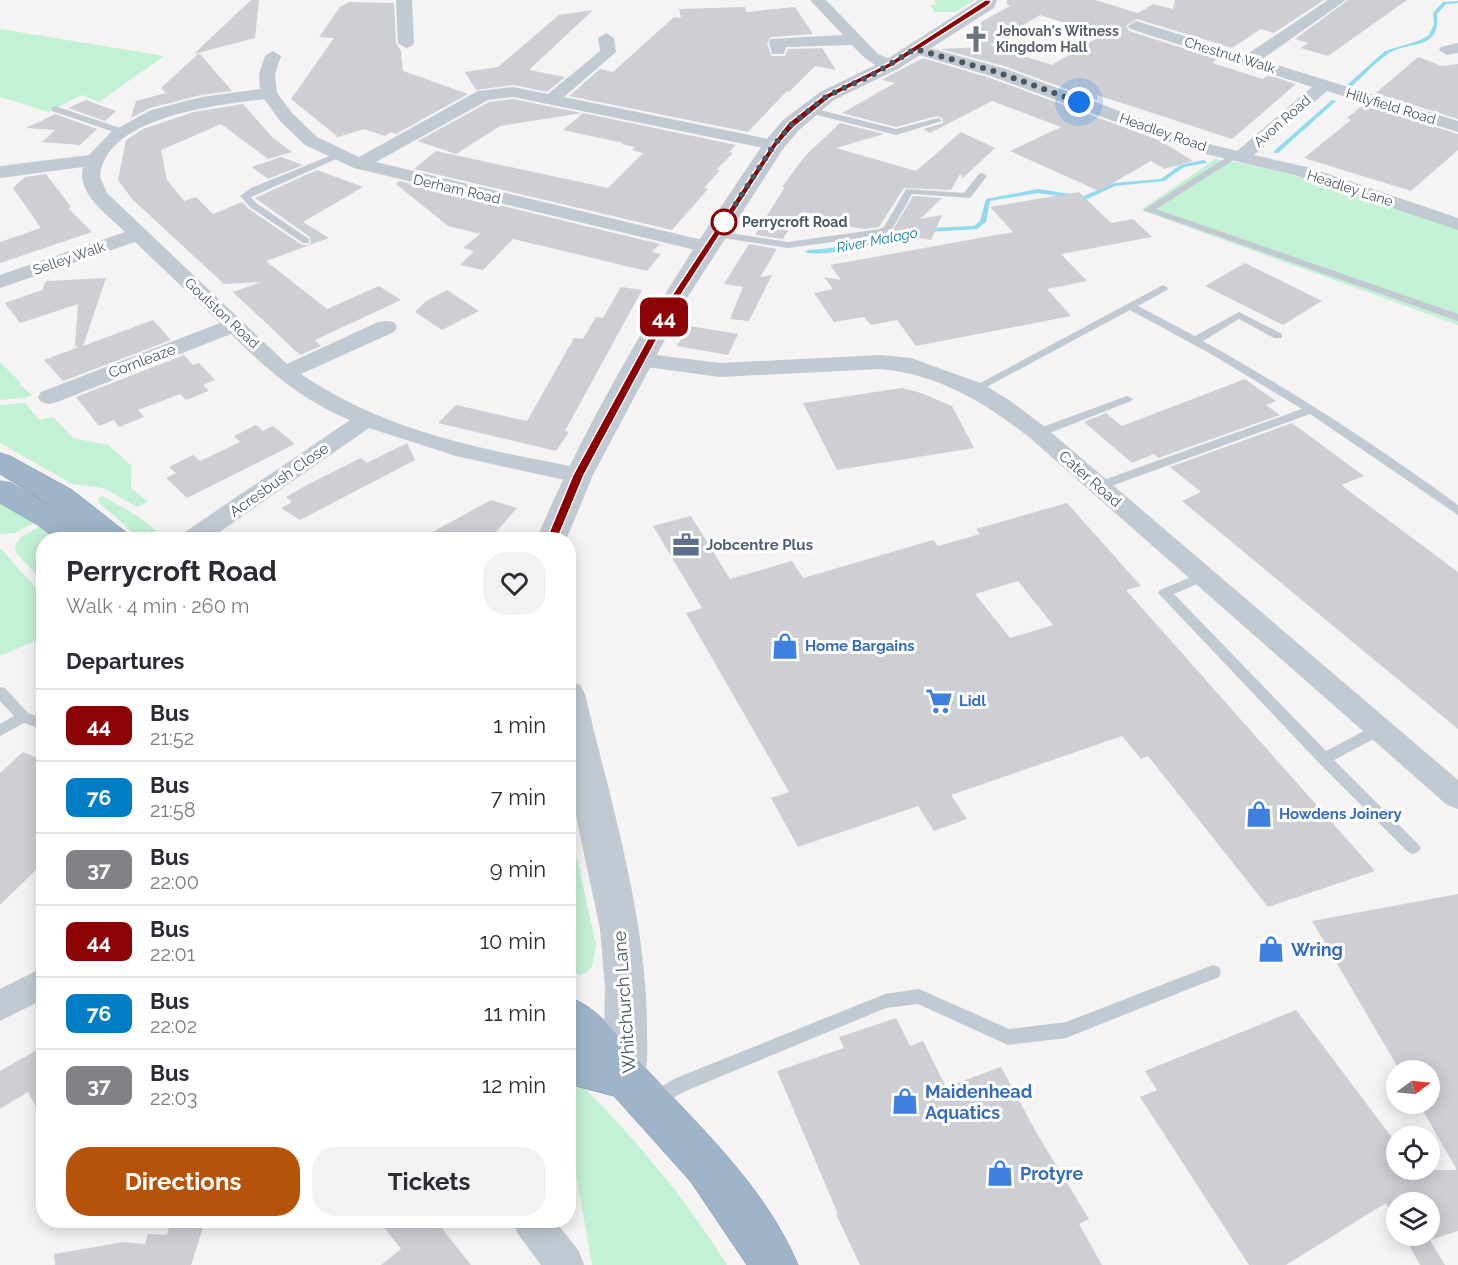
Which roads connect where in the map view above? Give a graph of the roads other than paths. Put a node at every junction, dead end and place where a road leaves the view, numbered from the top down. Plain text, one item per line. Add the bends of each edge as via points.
1 (404, 0) edge
2 (818, 0) edge
3 (988, 0) edge
4 (1338, 0) edge
5 (1136, 26) dead end
6 (606, 38) dead end
7 (854, 40) junction
8 (406, 44) dead end
9 (915, 49) junction
10 (778, 51) dead end
11 (273, 56) dead end
12 (1249, 61) junction
13 (891, 65) junction
14 (1324, 85) junction
15 (269, 93) junction
16 (551, 100) junction
17 (55, 109) dead end
18 (808, 110) junction
19 (938, 121) dead end
20 (1458, 127) edge
21 (123, 132) junction
22 (774, 145) junction
23 (340, 155) junction
24 (1238, 156) junction
25 (94, 160) junction
26 (360, 165) junction
27 (0, 172) edge
28 (982, 176) dead end
29 (1458, 224) edge
30 (138, 234) junction
31 (712, 240) junction
32 (306, 241) dead end
33 (0, 282) edge
34 (1163, 288) dead end
35 (1130, 306) junction
36 (1458, 318) edge
37 (235, 325) junction
38 (386, 327) dead end
39 (1278, 336) dead end
40 (1196, 340) junction
41 (640, 360) junction
42 (285, 373) junction
43 (975, 388) junction
44 (49, 397) dead end
45 (1127, 399) dead end
46 (1311, 410) junction
47 (367, 418) junction
48 (1038, 433) junction
49 (0, 462) edge
50 (579, 475) junction
51 (1099, 486) junction
52 (0, 490) edge
53 (1458, 511) edge
54 (67, 532) edge
55 (106, 532) edge
56 (203, 532) edge
57 (554, 532) edge
58 (1203, 576) junction
59 (0, 692) edge
60 (23, 717) junction
61 (36, 721) edge
62 (1380, 729) junction
63 (0, 731) edge
64 (576, 731) edge
65 (1324, 759) junction
66 (1458, 798) edge
67 (1413, 848) dead end
68 (1213, 972) dead end
69 (36, 986) edge
70 (0, 1006) edge
71 (576, 1022) edge
72 (576, 1063) edge
73 (638, 1090) junction
74 (536, 1228) edge
75 (564, 1265) edge
76 (774, 1265) edge

1 - 8 street
2 - 7 street
3 - 9 street
4 - 12 street
5 - 12 street, Chestnut Walk
6 - 16 street via 608,51
7 - 10 street via 777,42
7 - 13 street via 872,57
9 - 13 street
9 - 24 street, Headley Road via 997,72 1203,148
11 - 15 street via 267,74
12 - 14 street, Chestnut Walk
13 - 18 street via 827,96
14 - 20 street, Hillyfield Road
14 - 24 street, Avon Road
15 - 21 street via 165,111
15 - 23 street, Derham Road via 286,117 311,141
16 - 22 street
16 - 26 street via 513,92 483,95
17 - 21 lane
18 - 19 lane via 896,132
18 - 22 street
21 - 25 street
22 - 31 street
23 - 26 street, Derham Road
23 - 32 lane via 245,196
24 - 29 street, Headley Lane via 1304,172
24 - 36 lane via 1148,210
25 - 27 street
25 - 30 street, Goulston Road via 91,180 100,198
26 - 31 street, Derham Road
28 - 31 lane via 967,196 909,191 883,232 788,245
30 - 33 street, Selley Walk
30 - 37 street, Goulston Road
31 - 41 street
34 - 35 lane
35 - 40 lane
35 - 43 lane
37 - 42 street, Goulston Road
37 - 44 street, Cornleaze
38 - 42 street
39 - 40 lane via 1239,315
40 - 46 lane
41 - 43 street, Cater Road via 720,370 891,363 929,370
41 - 50 street
42 - 47 street, Goulston Road via 327,400
43 - 48 street, Cater Road
45 - 48 lane
46 - 51 lane
46 - 53 lane
47 - 50 street, Goulston Road via 491,458
47 - 56 street, Acresbush Close
48 - 51 street, Cater Road
49 - 55 highway via 61,497
50 - 57 street
51 - 58 street, Cater Road
52 - 54 highway
58 - 62 street, Cater Road
58 - 65 lane via 1165,593
59 - 60 lane
60 - 61 lane
60 - 63 lane
62 - 65 lane
62 - 66 street, Cater Road
64 - 73 street, Whitchurch Lane via 620,929
65 - 67 lane
68 - 73 lane via 1066,1030 1008,1037 919,996 885,1001 682,1084
69 - 70 street
71 - 73 highway
72 - 73 highway via 583,1070
73 - 76 highway via 715,1175
74 - 75 street

